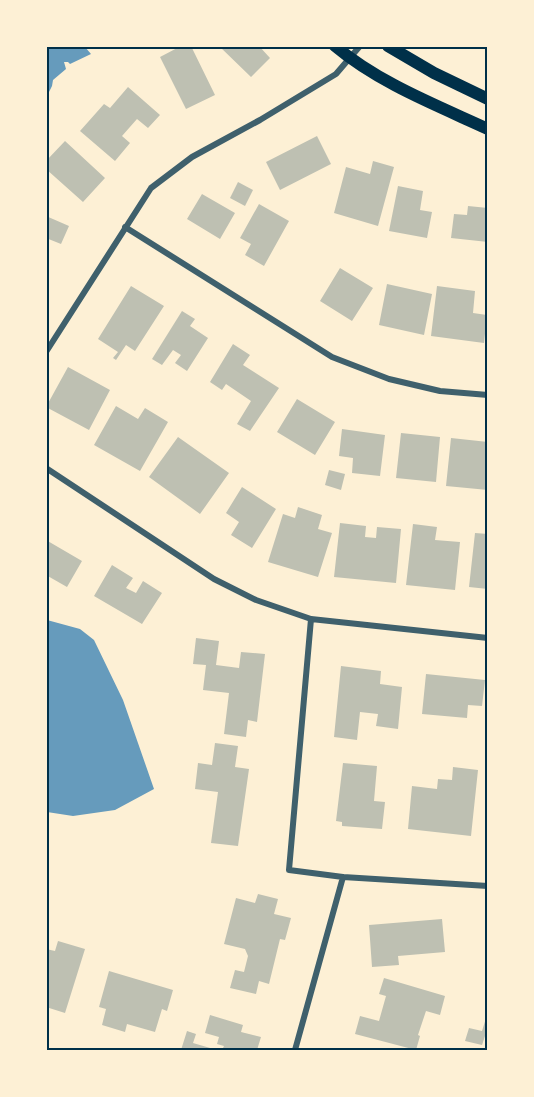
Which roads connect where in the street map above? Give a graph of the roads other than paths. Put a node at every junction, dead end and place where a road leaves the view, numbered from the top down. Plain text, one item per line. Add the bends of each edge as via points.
1 (335, 46) edge
2 (360, 46) edge
3 (388, 46) edge
4 (350, 59) junction
5 (488, 99) edge
6 (488, 129) edge
7 (125, 227) junction
8 (46, 352) edge
9 (488, 395) edge
10 (46, 468) edge
11 (310, 618) junction
12 (488, 638) edge
13 (343, 877) junction
14 (488, 886) edge
15 (295, 1050) edge

1 - 4 main road
2 - 4 street
3 - 5 main road via 434,74
4 - 6 main road via 416,97
4 - 7 street via 336,74 192,156 151,188
7 - 8 street
7 - 9 street via 332,357 389,380 440,391
10 - 11 street via 214,579 256,600
11 - 12 street
11 - 13 street via 289,870
13 - 14 street
13 - 15 street

